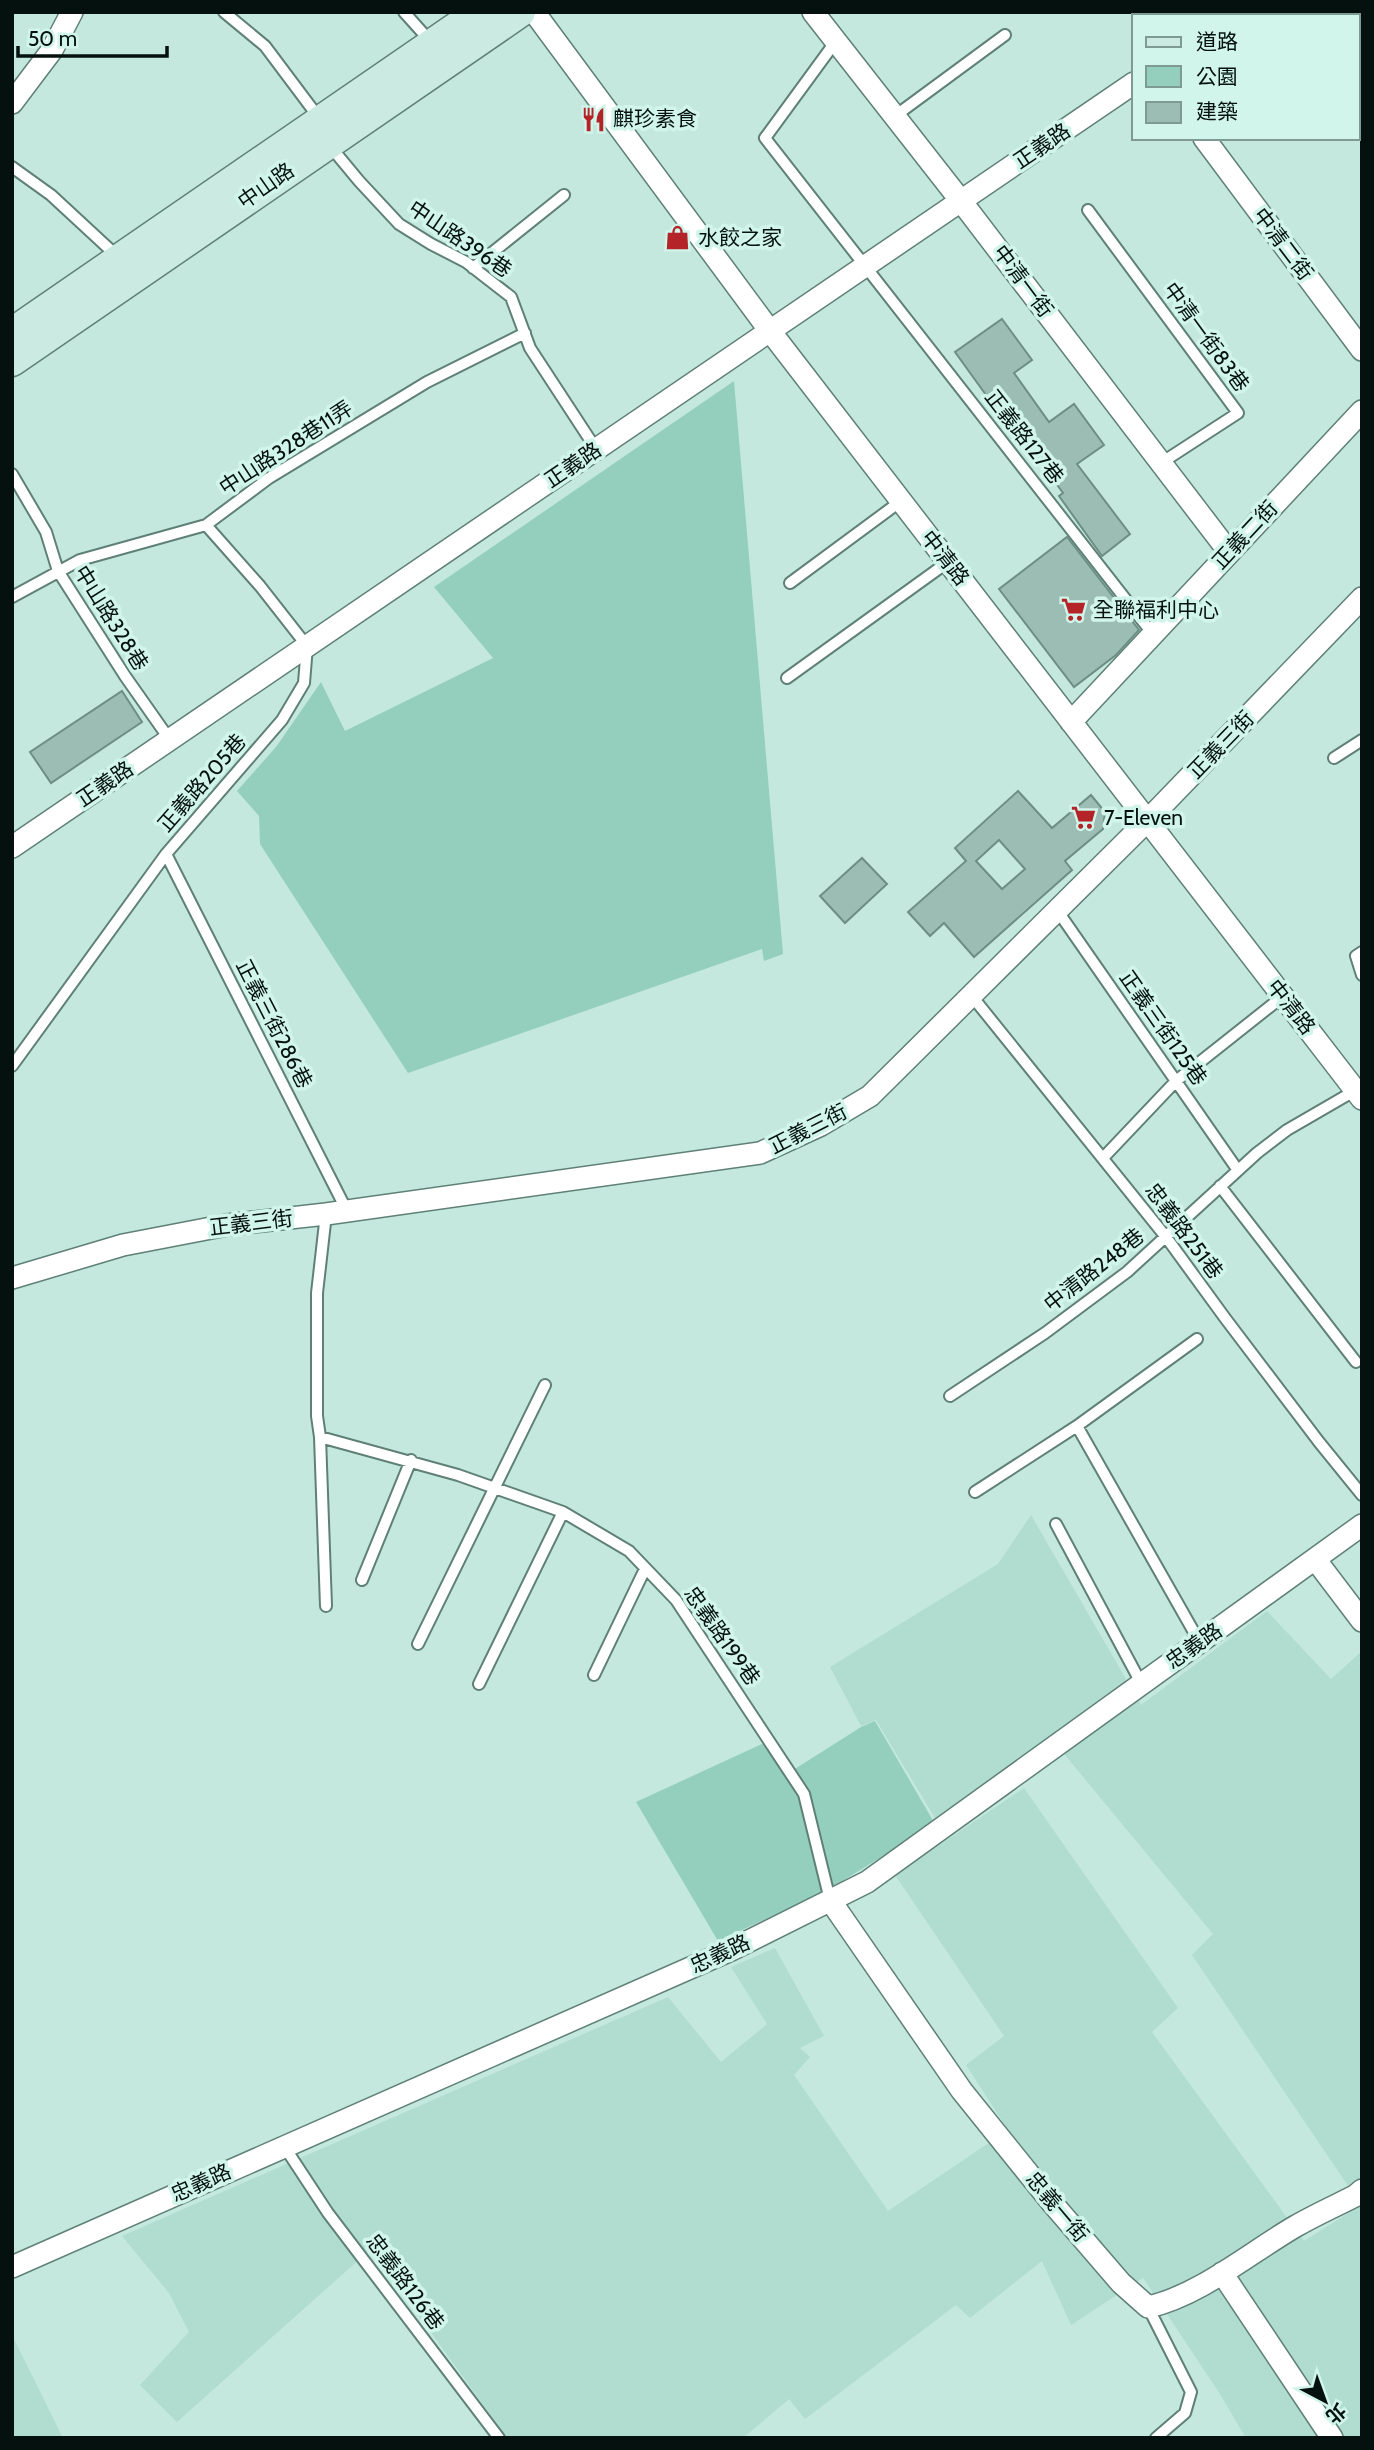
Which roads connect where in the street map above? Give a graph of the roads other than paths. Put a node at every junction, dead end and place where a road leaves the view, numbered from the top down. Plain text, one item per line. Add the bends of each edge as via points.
1 (72, 12) edge
2 (224, 12) edge
3 (404, 12) edge
4 (479, 12) edge
5 (520, 12) edge
6 (534, 12) edge
7 (813, 12) edge
8 (1005, 35) dead end
9 (836, 41) junction
10 (433, 44) junction
11 (1132, 84) edge
12 (12, 103) edge
13 (894, 116) junction
14 (324, 132) junction
15 (1205, 140) edge
16 (12, 167) edge
17 (564, 195) dead end
18 (961, 201) junction
19 (1088, 210) dead end
20 (121, 259) junction
21 (866, 265) junction
22 (473, 268) junction
23 (770, 331) junction
24 (12, 333) edge
25 (525, 333) junction
26 (1362, 350) edge
27 (12, 361) edge
28 (1362, 411) edge
29 (596, 449) junction
30 (1161, 463) junction
31 (12, 474) edge
32 (901, 501) junction
33 (206, 525) junction
34 (1229, 552) junction
35 (948, 562) junction
36 (58, 571) junction
37 (790, 583) dead end
38 (12, 597) edge
39 (1362, 598) edge
40 (1152, 633) junction
41 (307, 646) junction
42 (787, 678) dead end
43 (1071, 722) junction
44 (170, 740) junction
45 (1362, 740) edge
46 (1334, 758) dead end
47 (1147, 821) junction
48 (12, 847) edge
49 (166, 854) junction
50 (1057, 910) junction
51 (1362, 952) edge
52 (1362, 975) edge
53 (971, 995) junction
54 (1283, 997) junction
55 (12, 1066) edge
56 (1176, 1081) junction
57 (1359, 1092) edge
58 (1103, 1158) junction
59 (1237, 1168) junction
60 (1220, 1186) junction
61 (336, 1213) junction
62 (1166, 1237) junction
63 (12, 1278) edge
64 (1197, 1339) dead end
65 (1356, 1362) dead end
66 (545, 1385) dead end
67 (950, 1396) dead end
68 (1077, 1426) junction
69 (320, 1437) junction
70 (411, 1460) junction
71 (495, 1489) junction
72 (975, 1492) dead end
73 (1362, 1494) edge
74 (563, 1513) junction
75 (1056, 1524) dead end
76 (1362, 1525) edge
77 (1315, 1559) junction
78 (645, 1569) junction
79 (362, 1580) dead end
80 (326, 1606) dead end
81 (1362, 1621) edge
82 (1199, 1642) junction
83 (418, 1644) dead end
84 (594, 1675) dead end
85 (1140, 1683) junction
86 (479, 1684) dead end
87 (830, 1900) junction
88 (284, 2146) junction
89 (1359, 2197) edge
90 (12, 2267) edge
91 (1222, 2273) junction
92 (1148, 2307) junction
93 (499, 2438) edge
94 (1156, 2438) edge
95 (1332, 2438) edge

1 - 12 street via 52,50
2 - 14 lane, 中山路396巷 via 265,46
3 - 10 lane
4 - 10 main road, 中山路
5 - 14 main road, 中山路
6 - 23 street, 中清路
7 - 9 street, 中清一街
8 - 13 lane
9 - 13 street, 中清一街
9 - 21 lane, 正義路127巷 via 765,138
10 - 14 main road, 中山路
11 - 18 street, 正義路
13 - 18 street, 中清一街
14 - 20 main road, 中山路
14 - 22 lane, 中山路396巷 via 359,181 399,223
14 - 27 main road, 中山路
15 - 26 street, 中清二街
16 - 20 lane via 51,195
17 - 22 lane
18 - 21 street, 正義路
18 - 30 street, 中清一街
19 - 30 lane, 中清一街83巷 via 1238,413
20 - 24 main road, 中山路
21 - 23 street, 正義路
21 - 40 lane, 正義路127巷
22 - 25 lane, 中山路396巷 via 511,297
23 - 29 street, 正義路
23 - 32 street, 中清路
25 - 29 lane, 中山路396巷 via 530,348
25 - 33 lane, 中山路328巷11弄 via 427,382 270,478
28 - 34 street, 正義二街
29 - 41 street, 正義路
30 - 34 street, 中清一街
31 - 36 lane, 中山路328巷 via 46,532
32 - 35 street, 中清路
32 - 37 lane
33 - 36 lane, 中山路328巷11弄 via 80,560
33 - 41 lane
34 - 40 street, 正義二街
35 - 42 lane
35 - 43 street, 中清路
36 - 38 lane, 中山路328巷11弄
36 - 44 lane, 中山路328巷
39 - 47 street, 正義三街
40 - 43 street, 正義二街
41 - 44 street, 正義路
41 - 49 lane, 正義路205巷 via 304,683 282,720
43 - 47 street, 中清路
44 - 48 street, 正義路
45 - 46 lane
47 - 50 street, 正義三街
47 - 54 street, 中清路
49 - 55 lane, 正義路205巷
49 - 61 lane, 正義三街286巷
50 - 53 street, 正義三街
50 - 56 lane, 正義三街125巷
51 - 52 lane via 1356,956
53 - 58 lane, 忠義路251巷
53 - 61 street, 正義三街 via 870,1096 760,1153
54 - 56 lane
54 - 57 street, 中清路
56 - 58 lane
56 - 59 lane, 正義三街125巷
57 - 59 lane, 中清路248巷 via 1287,1130
58 - 62 lane, 忠義路251巷
59 - 60 lane, 中清路248巷
60 - 62 lane, 中清路248巷
60 - 65 lane
61 - 63 street, 正義三街 via 227,1225 123,1245
61 - 69 lane via 317,1293
62 - 67 lane, 中清路248巷 via 1127,1272
62 - 73 lane, 忠義路251巷
64 - 68 lane
66 - 71 lane
68 - 72 lane
68 - 82 lane
69 - 70 lane, 忠義路199巷
69 - 80 lane
70 - 71 lane, 忠義路199巷
70 - 79 lane
71 - 74 lane, 忠義路199巷
71 - 83 lane
74 - 78 lane, 忠義路199巷 via 629,1551
74 - 86 lane
75 - 85 lane
76 - 77 street, 忠義路
77 - 81 street
77 - 82 street, 忠義路
78 - 84 lane
78 - 87 lane, 忠義路199巷 via 676,1600 804,1794
82 - 85 street, 忠義路
85 - 87 street, 忠義路 via 867,1882
87 - 88 street, 忠義路 via 731,1950
87 - 92 street, 忠義一街 via 962,2091 1121,2283
88 - 90 street, 忠義路
88 - 93 lane, 忠義路126巷 via 328,2214
89 - 91 street via 1297,2225
91 - 92 street via 1166,2304
91 - 95 street
92 - 94 lane via 1191,2392 1185,2413

